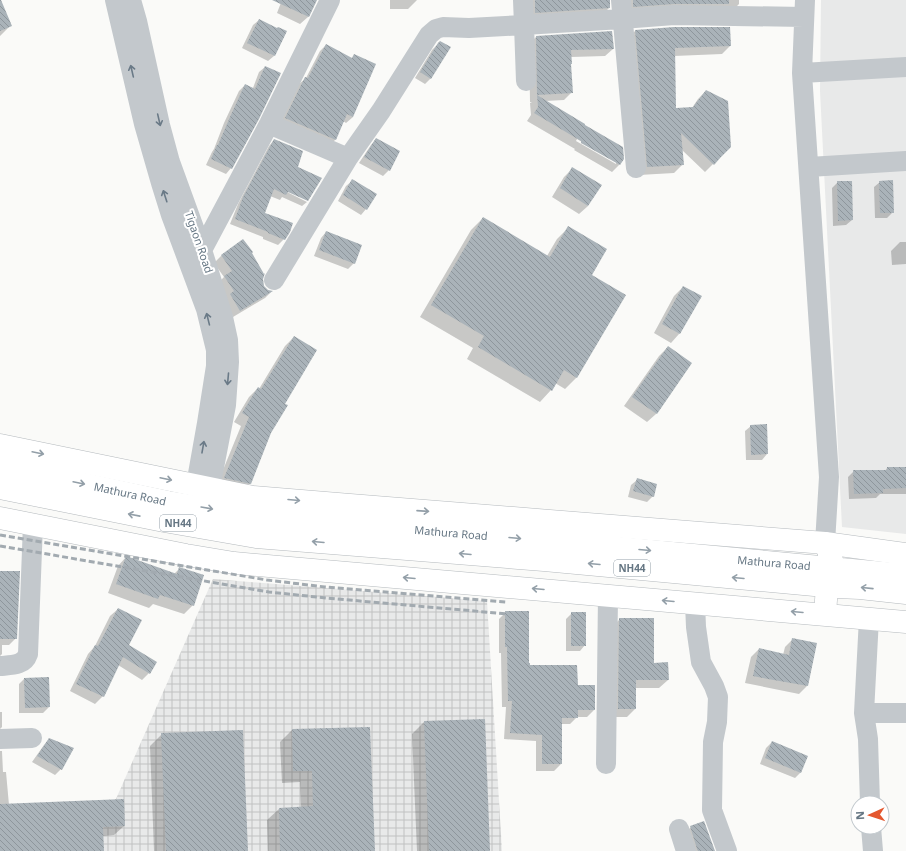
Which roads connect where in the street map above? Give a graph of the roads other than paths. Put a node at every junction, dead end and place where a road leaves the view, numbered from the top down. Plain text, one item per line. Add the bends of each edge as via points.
1 (115, 0) edge
2 (131, 0) edge
3 (330, 0) edge
4 (523, 0) edge
5 (804, 8) edge
6 (622, 10) edge
7 (524, 25) junction
8 (906, 67) edge
9 (802, 73) junction
10 (526, 81) dead end
11 (269, 124) junction
12 (348, 158) junction
13 (906, 161) edge
14 (809, 167) junction
15 (636, 168) dead end
16 (202, 250) junction
17 (274, 280) dead end
18 (0, 445) edge
19 (0, 466) edge
20 (203, 487) junction
21 (0, 488) edge
22 (0, 518) edge
23 (33, 524) junction
24 (354, 535) junction
25 (825, 543) junction
26 (906, 554) edge
27 (906, 575) edge
28 (831, 577) junction
29 (906, 593) edge
30 (608, 595) junction
31 (695, 603) junction
32 (825, 614) junction
33 (869, 618) junction
34 (906, 622) edge
35 (0, 666) edge
36 (864, 713) junction
37 (906, 713) edge
38 (32, 738) dead end
39 (0, 739) edge
40 (606, 764) dead end
41 (870, 795) edge
42 (679, 829) dead end
43 (872, 835) edge
44 (686, 851) edge
45 (727, 851) edge
46 (872, 851) edge

20 -> 1 street, Tigaon Road via 207,423 216,350 206,309 161,183 144,124
2 -> 16 street, Tigaon Road via 170,162
3 - 11 street
4 - 7 street
5 - 6 street via 674,15
5 - 9 street
6 - 7 street
6 - 15 street
7 - 10 street
7 - 12 street via 436,29 429,35
8 - 9 street
9 - 14 street
11 - 12 street
11 - 16 street
12 - 17 street
13 - 14 street
14 - 25 street via 829,477
16 -> 20 street, Tigaon Road via 223,317 230,362 226,406
18 -> 20 main road
19 -> 24 main road, Mathura Road / NH44 via 168,502
20 -> 25 main road via 252,497
24 -> 21 main road, Mathura Road / NH44 via 256,537
22 - 23 main road
30 -> 23 main road via 234,563
23 - 35 street via 28,654 22,663
24 - 28 main road, Mathura Road / NH44 via 536,559
25 - 26 main road
25 - 28 main road
27 - 28 main road, Mathura Road / NH44
29 -> 28 main road, Mathura Road / NH44 via 860,588
28 - 32 main road
31 -> 30 main road
30 - 40 street
32 -> 31 main road
31 - 45 street via 701,662 718,698 718,722 712,742 712,810
32 - 33 main road
33 - 34 main road
33 - 36 street
36 - 37 street
36 - 41 street via 868,739
38 - 39 street
42 - 44 street
43 - 46 street

